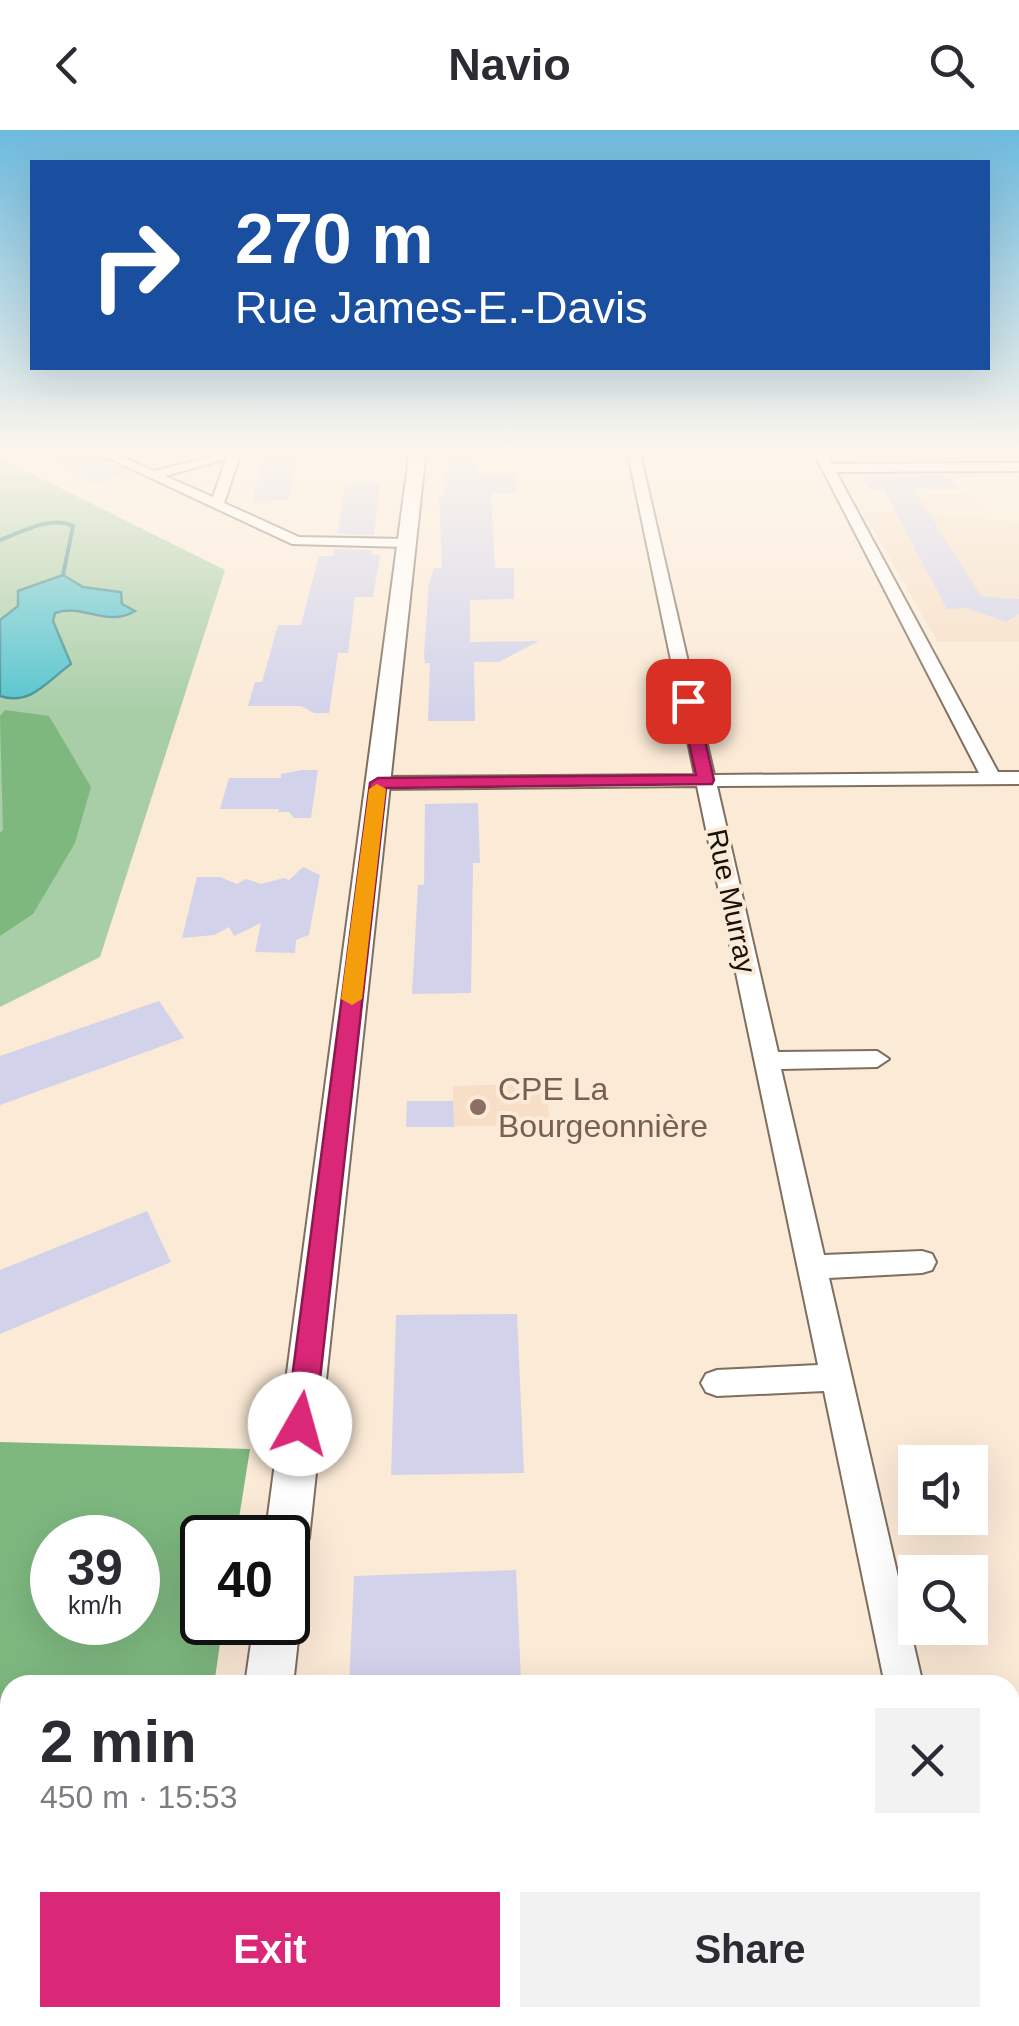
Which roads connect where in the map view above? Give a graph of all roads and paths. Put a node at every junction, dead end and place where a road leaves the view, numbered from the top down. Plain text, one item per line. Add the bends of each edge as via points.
1 (290, 537) edge
2 (407, 537) edge
3 (653, 537) edge
4 (865, 537) edge
5 (406, 543) junction
6 (991, 778) junction
7 (1019, 778) edge
8 (706, 780) junction
9 (378, 783) junction
10 (876, 1059) dead end
11 (767, 1061) junction
12 (922, 1262) dead end
13 (813, 1267) junction
14 (837, 1377) junction
15 (717, 1383) dead end
16 (290, 1515) edge
17 (274, 1645) edge
18 (270, 1675) edge
19 (902, 1675) edge

1 - 5 street
2 - 5 street
3 - 8 street, Rue Murray
4 - 6 street
5 - 9 street
6 - 7 street
6 - 8 street
8 - 9 street
8 - 11 street, Rue Murray
9 - 16 street
10 - 11 street
11 - 13 street, Rue Murray
12 - 13 street
13 - 14 street, Rue Murray
14 - 15 street
14 - 19 street, Rue Murray
17 - 18 street

